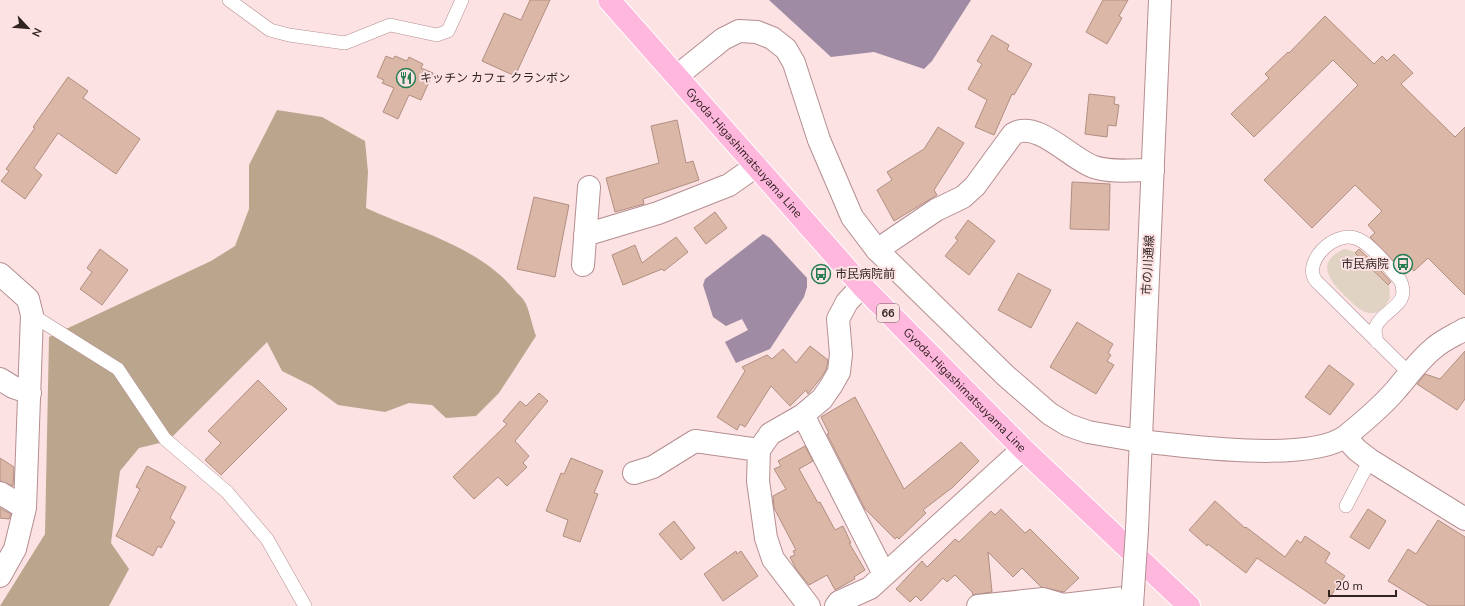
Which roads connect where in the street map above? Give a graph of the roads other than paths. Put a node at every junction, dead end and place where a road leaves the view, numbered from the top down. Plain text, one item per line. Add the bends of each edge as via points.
1 (229, 0) edge
2 (462, 0) edge
3 (609, 0) edge
4 (1160, 0) edge
5 (677, 76) junction
6 (756, 166) junction
7 (1153, 170) junction
8 (588, 187) dead end
9 (584, 234) junction
10 (877, 250) junction
11 (583, 265) dead end
12 (0, 274) edge
13 (862, 286) junction
14 (32, 315) junction
15 (1465, 329) edge
16 (1377, 342) junction
17 (1410, 374) junction
18 (0, 379) edge
19 (30, 392) junction
20 (803, 415) junction
21 (1345, 437) junction
22 (1140, 441) junction
23 (1023, 449) junction
24 (759, 450) junction
25 (1370, 460) junction
26 (634, 473) dead end
27 (0, 493) edge
28 (1346, 506) dead end
29 (25, 508) junction
30 (1465, 519) edge
31 (884, 574) junction
32 (0, 576) edge
33 (1132, 598) edge
34 (305, 606) edge
35 (810, 606) edge
36 (836, 606) edge
37 (978, 606) edge
38 (1189, 606) edge

1 - 2 lane via 270,30 288,35 345,42 390,25 437,35 448,31
3 - 5 main road, Gyoda-Higashimatsuyama Line / 66
4 - 7 street, 市の川通線
5 - 6 main road, Gyoda-Higashimatsuyama Line / 66
5 - 10 street via 723,38 739,31 757,32 772,38 786,49 794,63 819,140 852,217
6 - 9 street via 729,185 658,213
6 - 13 main road, Gyoda-Higashimatsuyama Line / 66
7 - 10 street via 1094,167 1043,136 1019,129 975,186 963,197 936,210
7 - 22 street, 市の川通線
8 - 9 street
9 - 11 street
10 - 22 street via 1006,376 1050,414 1068,425 1088,432
12 - 14 street via 28,299
13 - 20 street via 847,302 838,319 841,354 839,372 822,399
13 - 23 main road, Gyoda-Higashimatsuyama Line / 66
14 - 19 street
14 - 34 lane via 118,369 165,439 227,492 266,539
15 - 17 street via 1435,347
16 - 16 lane via 1314,278 1313,268 1318,256 1331,242 1341,237 1354,238 1367,245 1402,284 1399,302 1377,326
16 - 17 lane
17 - 21 street
18 - 19 street via 13,387
19 - 29 street
20 - 24 street via 770,434
20 - 31 street
21 - 22 street via 1326,445 1300,450 1212,448
21 - 25 street
22 - 33 street, 市の川通線, bridge
23 - 31 street
23 - 38 main road, Gyoda-Higashimatsuyama Line / 66
24 - 26 street via 695,441 653,467
24 - 35 street via 758,481 766,538 773,559
25 - 28 lane
25 - 30 street
27 - 29 street
29 - 32 street via 15,549
31 - 36 street via 870,588 839,602
33 - 37 street via 1063,605 1043,600

